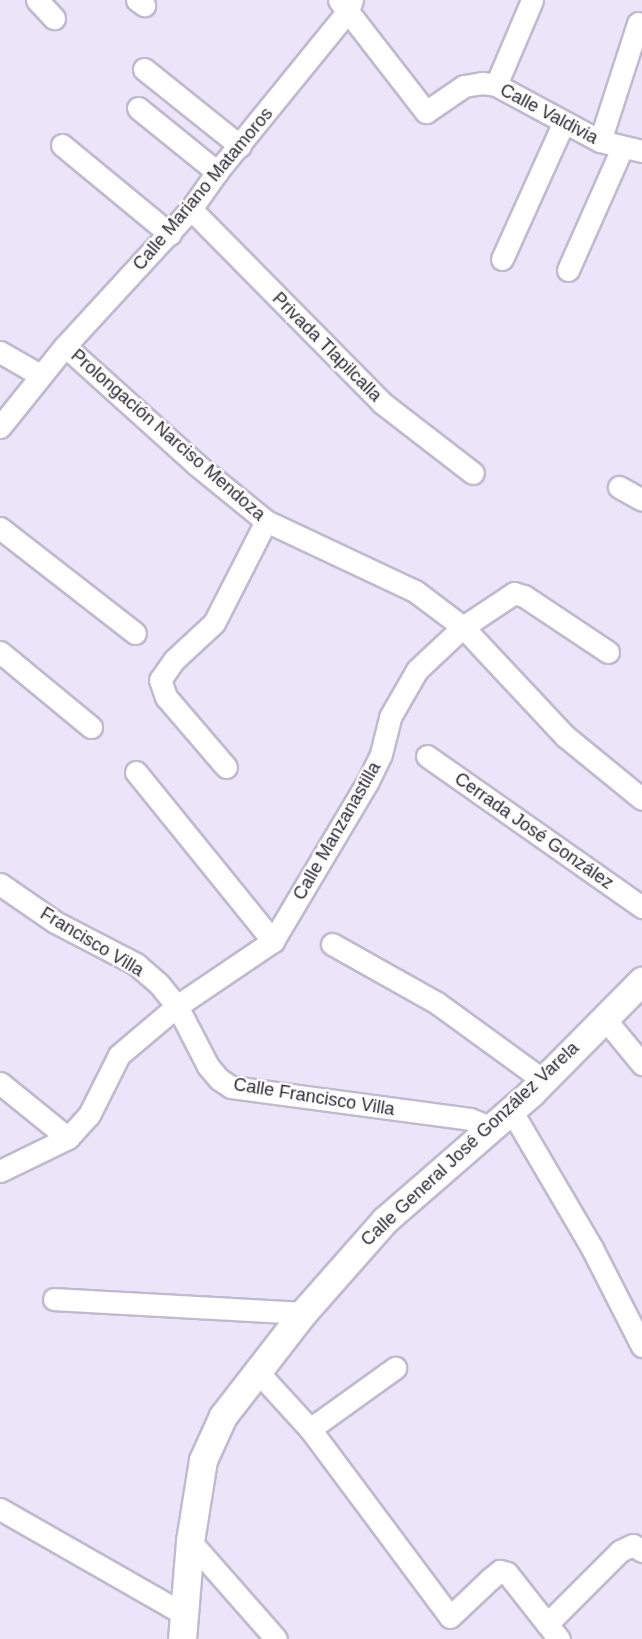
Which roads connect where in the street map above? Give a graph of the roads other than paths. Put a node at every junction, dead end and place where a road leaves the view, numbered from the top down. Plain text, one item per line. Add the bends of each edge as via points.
1 (37, 0) edge
2 (531, 0) edge
3 (346, 4) edge
4 (54, 18) dead end
5 (638, 24) dead end
6 (144, 69) dead end
7 (496, 84) junction
8 (138, 108) dead end
9 (564, 122) junction
10 (600, 141) junction
11 (62, 145) dead end
12 (240, 146) junction
13 (632, 149) edge
14 (217, 172) junction
15 (191, 209) junction
16 (170, 234) junction
17 (502, 259) dead end
18 (568, 270) dead end
19 (65, 346) junction
20 (0, 352) edge
21 (40, 375) junction
22 (0, 428) edge
23 (473, 473) dead end
24 (619, 486) dead end
25 (642, 501) edge
26 (266, 521) junction
27 (0, 528) edge
28 (463, 627) junction
29 (135, 633) dead end
30 (0, 652) edge
31 (608, 652) dead end
32 (91, 727) dead end
33 (427, 756) dead end
34 (226, 767) dead end
35 (136, 772) dead end
36 (642, 799) edge
37 (0, 884) edge
38 (642, 907) edge
39 (273, 941) junction
40 (332, 944) dead end
41 (642, 981) edge
42 (177, 1006) junction
43 (604, 1018) junction
44 (642, 1064) edge
45 (543, 1080) junction
46 (0, 1083) edge
47 (501, 1119) junction
48 (68, 1138) junction
49 (0, 1171) edge
50 (54, 1299) dead end
51 (303, 1313) junction
52 (642, 1346) edge
53 (395, 1368) dead end
54 (257, 1371) junction
55 (310, 1429) junction
56 (0, 1509) edge
57 (190, 1541) junction
58 (642, 1551) edge
59 (184, 1627) edge
60 (553, 1632) edge
61 (276, 1639) edge

1 - 4 street
2 - 7 street
3 - 7 street, Calle Valdivia via 426,112 464,86
3 - 12 street, Calle Mariano Matamoros
5 - 10 street
6 - 12 street
7 - 9 street, Calle Valdivia
8 - 14 street
9 - 10 street, Calle Valdivia
9 - 17 street
10 - 13 street, Calle Valdivia
11 - 16 street
12 - 14 street, Calle Mariano Matamoros
13 - 18 street
14 - 15 street, Calle Mariano Matamoros
15 - 16 street, Calle Mariano Matamoros
15 - 23 street, Privada Tlapilcalla via 381,402
16 - 19 street, Calle Mariano Matamoros
19 - 21 street, Calle Mariano Matamoros
19 - 26 street, Prolongación Narciso Mendoza via 197,465
20 - 21 street
21 - 22 street, Calle Mariano Matamoros
24 - 25 street
26 - 28 street, Prolongación Narciso Mendoza via 415,591
26 - 34 street via 214,623 174,660 160,680 166,697
27 - 29 street
28 - 31 street, Calle Manzanastilla via 514,593
28 - 36 street, Prolongación Narciso Mendoza via 565,736
28 - 39 street, Calle Manzanastilla via 417,670 390,717 381,754 367,783
30 - 32 street
33 - 38 street, Cerrada José González
35 - 39 street
37 - 42 street, Francisco Villa via 55,922 136,964
39 - 42 street, Calle Manzanastilla
40 - 45 street via 437,1003
41 - 43 street, Calle General José González Varela
42 - 47 street, Calle Francisco Villa via 208,1066 231,1087 470,1119
42 - 48 street, Calle Manzanastilla via 119,1055 89,1115
43 - 44 street
43 - 45 street, Calle General José González Varela
45 - 47 street, Calle General José González Varela
46 - 48 street
47 - 51 street, Calle General José González Varela via 385,1220
47 - 52 street via 592,1248
48 - 49 street
50 - 51 street
51 - 54 street, Calle General José González Varela
53 - 55 street
54 - 55 street
54 - 57 street, Calle General José González Varela via 224,1416 202,1460
55 - 60 street via 450,1617 500,1571 514,1578
56 - 59 street
57 - 59 street, Calle General José González Varela
57 - 61 street
58 - 60 street via 633,1545 620,1551

